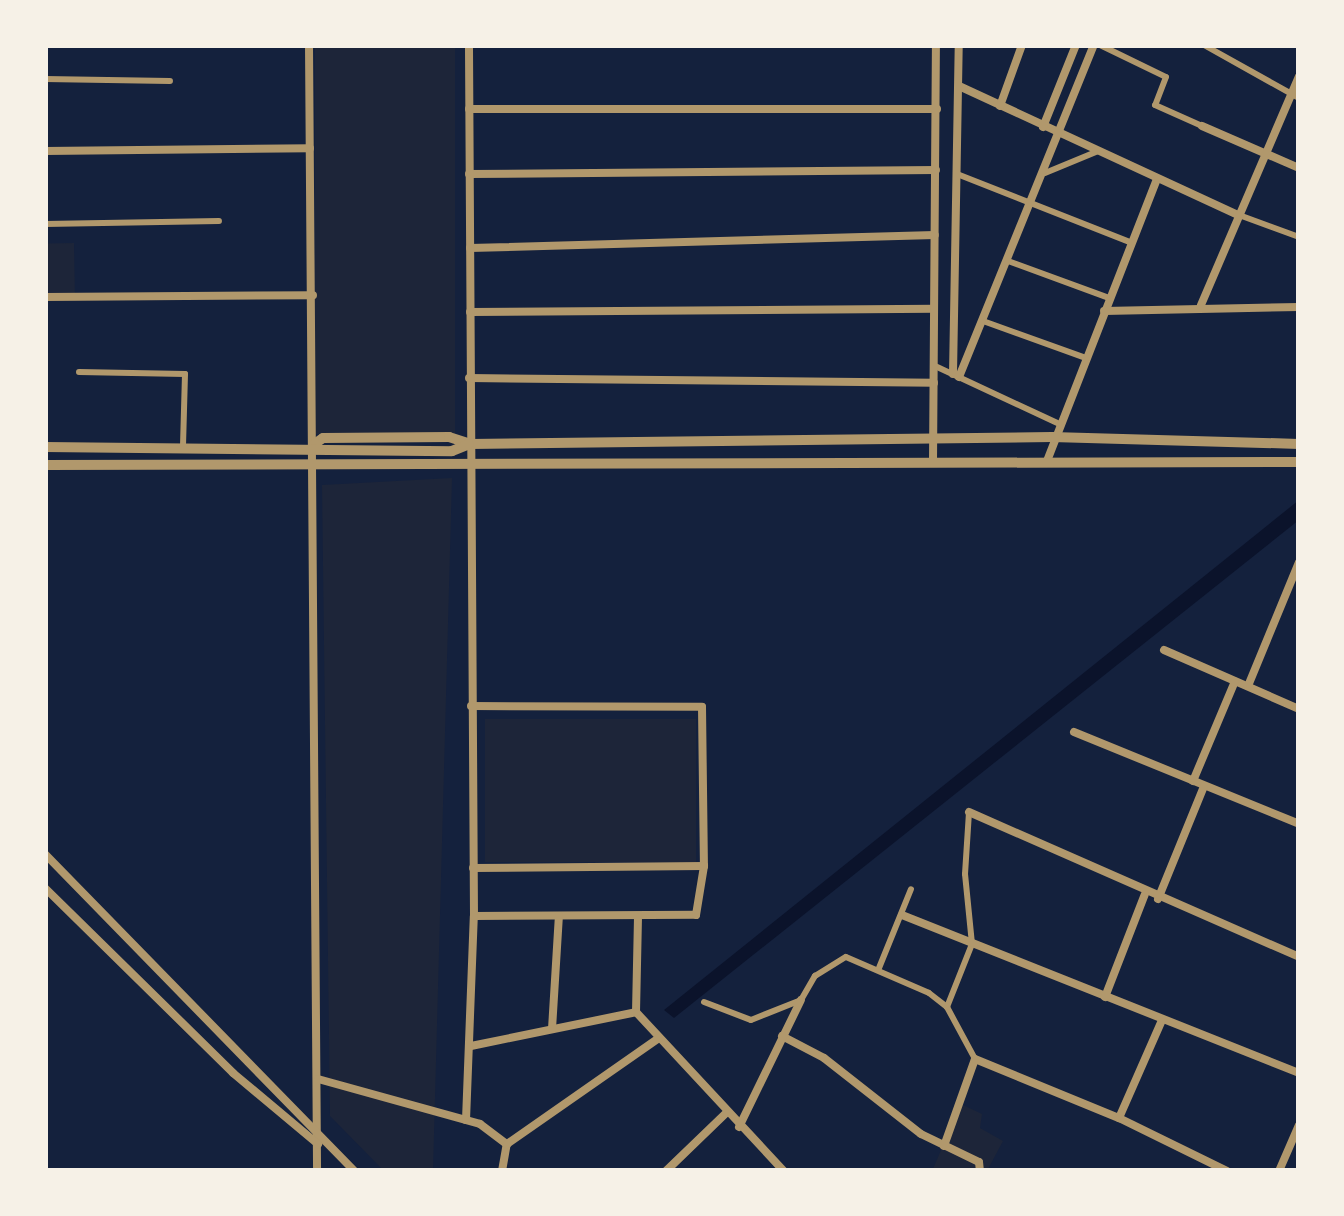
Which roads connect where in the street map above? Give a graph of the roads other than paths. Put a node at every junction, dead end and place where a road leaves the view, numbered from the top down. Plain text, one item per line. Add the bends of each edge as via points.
1 (308, 45) edge
2 (469, 45) edge
3 (936, 45) edge
4 (959, 45) edge
5 (1021, 45) edge
6 (1076, 45) edge
7 (1097, 45) edge
8 (1204, 45) edge
9 (1299, 76) edge
10 (45, 78) edge
11 (170, 81) dead end
12 (960, 86) junction
13 (1295, 96) edge
14 (1000, 106) junction
15 (469, 109) junction
16 (937, 110) junction
17 (1202, 126) joint
18 (1042, 127) junction
19 (1061, 136) junction
20 (310, 148) junction
21 (45, 152) edge
22 (1096, 152) junction
23 (1264, 153) junction
24 (1299, 168) edge
25 (936, 170) junction
26 (1046, 173) junction
27 (469, 174) junction
28 (958, 174) junction
29 (1156, 179) junction
30 (1032, 204) junction
31 (1238, 215) junction
32 (219, 221) dead end
33 (45, 224) edge
34 (935, 235) junction
35 (1299, 237) edge
36 (1132, 243) junction
37 (470, 248) junction
38 (1008, 261) junction
39 (312, 295) junction
40 (45, 297) edge
41 (1109, 298) junction
42 (1202, 305) junction
43 (1299, 307) edge
44 (934, 309) junction
45 (1104, 311) junction
46 (470, 312) junction
47 (982, 320) junction
48 (1086, 358) junction
49 (934, 366) junction
50 (79, 372) dead end
51 (956, 376) junction
52 (469, 378) junction
53 (934, 383) junction
54 (1058, 423) junction
55 (1052, 437) junction
56 (935, 441) junction
57 (470, 444) junction
58 (1299, 444) edge
59 (313, 445) junction
60 (183, 446) junction
61 (45, 447) edge
62 (1047, 461) junction
63 (472, 462) junction
64 (1299, 462) edge
65 (933, 463) junction
66 (314, 464) junction
67 (45, 465) edge
68 (1299, 562) edge
69 (1296, 577) edge
70 (1164, 650) dead end
71 (1235, 680) junction
72 (1248, 686) junction
73 (471, 706) junction
74 (1299, 709) edge
75 (1074, 732) dead end
76 (1193, 781) junction
77 (1204, 786) junction
78 (969, 812) joint
79 (1299, 824) edge
80 (45, 854) edge
81 (704, 866) junction
82 (473, 868) junction
83 (45, 888) edge
84 (911, 889) dead end
85 (1145, 894) junction
86 (1158, 898) junction
87 (902, 915) junction
88 (474, 916) junction
89 (559, 916) junction
90 (638, 917) junction
91 (972, 944) junction
92 (1299, 957) edge
93 (879, 968) junction
94 (1105, 997) junction
95 (801, 1000) junction
96 (704, 1002) dead end
97 (946, 1007) junction
98 (636, 1012) junction
99 (1162, 1020) junction
100 (552, 1029) junction
101 (782, 1036) junction
102 (659, 1038) junction
103 (471, 1046) junction
104 (975, 1059) junction
105 (247, 1060) junction
106 (1299, 1073) edge
107 (233, 1074) junction
108 (318, 1079) junction
109 (726, 1113) junction
110 (1119, 1118) junction
111 (466, 1120) junction
112 (1299, 1125) edge
113 (739, 1126) junction
114 (317, 1130) junction
115 (317, 1144) junction
116 (504, 1145) junction
117 (944, 1146) junction
118 (332, 1148) junction
119 (980, 1167) edge
120 (317, 1171) edge
121 (354, 1171) edge
122 (502, 1171) edge
123 (666, 1171) edge
124 (784, 1171) edge
125 (1227, 1171) edge
126 (1280, 1171) edge

1 - 20 street
2 - 15 street
3 - 16 street
4 - 12 street
5 - 14 street
6 - 18 street
7 - 17 street via 1166,77 1155,106
7 - 19 street
8 - 13 street
9 - 13 street
10 - 11 street
12 - 14 street
12 - 28 street
13 - 23 street
14 - 18 street
15 - 16 street
15 - 27 street
16 - 25 street
17 - 23 street
18 - 19 street
19 - 22 street
19 - 26 street
20 - 21 street
20 - 39 street
22 - 26 street
22 - 29 street
23 - 24 street
23 - 31 street
25 - 27 street
25 - 34 street
26 - 30 street
27 - 37 street
28 - 30 street
28 - 51 street
29 - 31 street
29 - 36 street
30 - 36 street
30 - 38 street
31 - 35 street
31 - 42 street
32 - 33 street
34 - 37 street
34 - 44 street
36 - 41 street
37 - 46 street
38 - 41 street
38 - 47 street
39 - 40 street
39 - 59 street
41 - 45 street
42 - 43 street
42 - 45 street
44 - 46 street
44 - 49 street
45 - 48 street
46 - 52 street
47 - 48 street
47 - 51 street
48 - 54 street
49 - 51 street
49 - 53 street
50 - 60 street via 185,374
51 - 54 street
52 - 53 street
52 - 57 street
53 - 56 street
54 - 55 street
55 - 56 street
55 - 58 street
55 - 62 street
56 - 57 street
56 - 65 street
57 - 59 street via 449,437 342,438
57 - 63 street
59 - 60 street
59 - 66 street
60 - 61 street
62 - 64 street
62 - 65 street
63 - 65 street
63 - 66 street
63 - 73 street
66 - 67 street
66 - 108 street
68 - 69 street
69 - 72 street
70 - 71 street
71 - 72 street
71 - 76 street
72 - 74 street
73 - 81 street via 702,707
73 - 82 street
75 - 76 street
76 - 77 street
77 - 79 street
77 - 86 street
78 - 85 street
78 - 91 street via 965,874
80 - 105 street
81 - 82 street
81 - 90 street via 698,911
82 - 88 street
83 - 107 street
84 - 87 street
85 - 86 street
85 - 94 street
86 - 92 street
87 - 91 street
87 - 93 street
88 - 89 street
88 - 103 street
89 - 90 street
89 - 100 street
90 - 98 street
91 - 94 street
91 - 97 street
93 - 95 street via 846,957 814,976
93 - 97 street
94 - 99 street
95 - 96 street via 751,1020
95 - 101 street
97 - 104 street
98 - 100 street
98 - 102 street
99 - 106 street
99 - 110 street
100 - 103 street
101 - 113 street
101 - 117 street via 824,1058 847,1082
102 - 109 street
102 - 116 street
103 - 111 street
104 - 110 street
104 - 117 street
105 - 107 street
105 - 114 street
107 - 115 street
108 - 111 street
108 - 114 street
109 - 113 street
109 - 123 street
110 - 125 street
111 - 116 street via 490,1128
112 - 126 street
113 - 124 street
114 - 115 street
114 - 118 street
115 - 118 street
115 - 120 street
116 - 122 street
117 - 119 street
118 - 121 street

